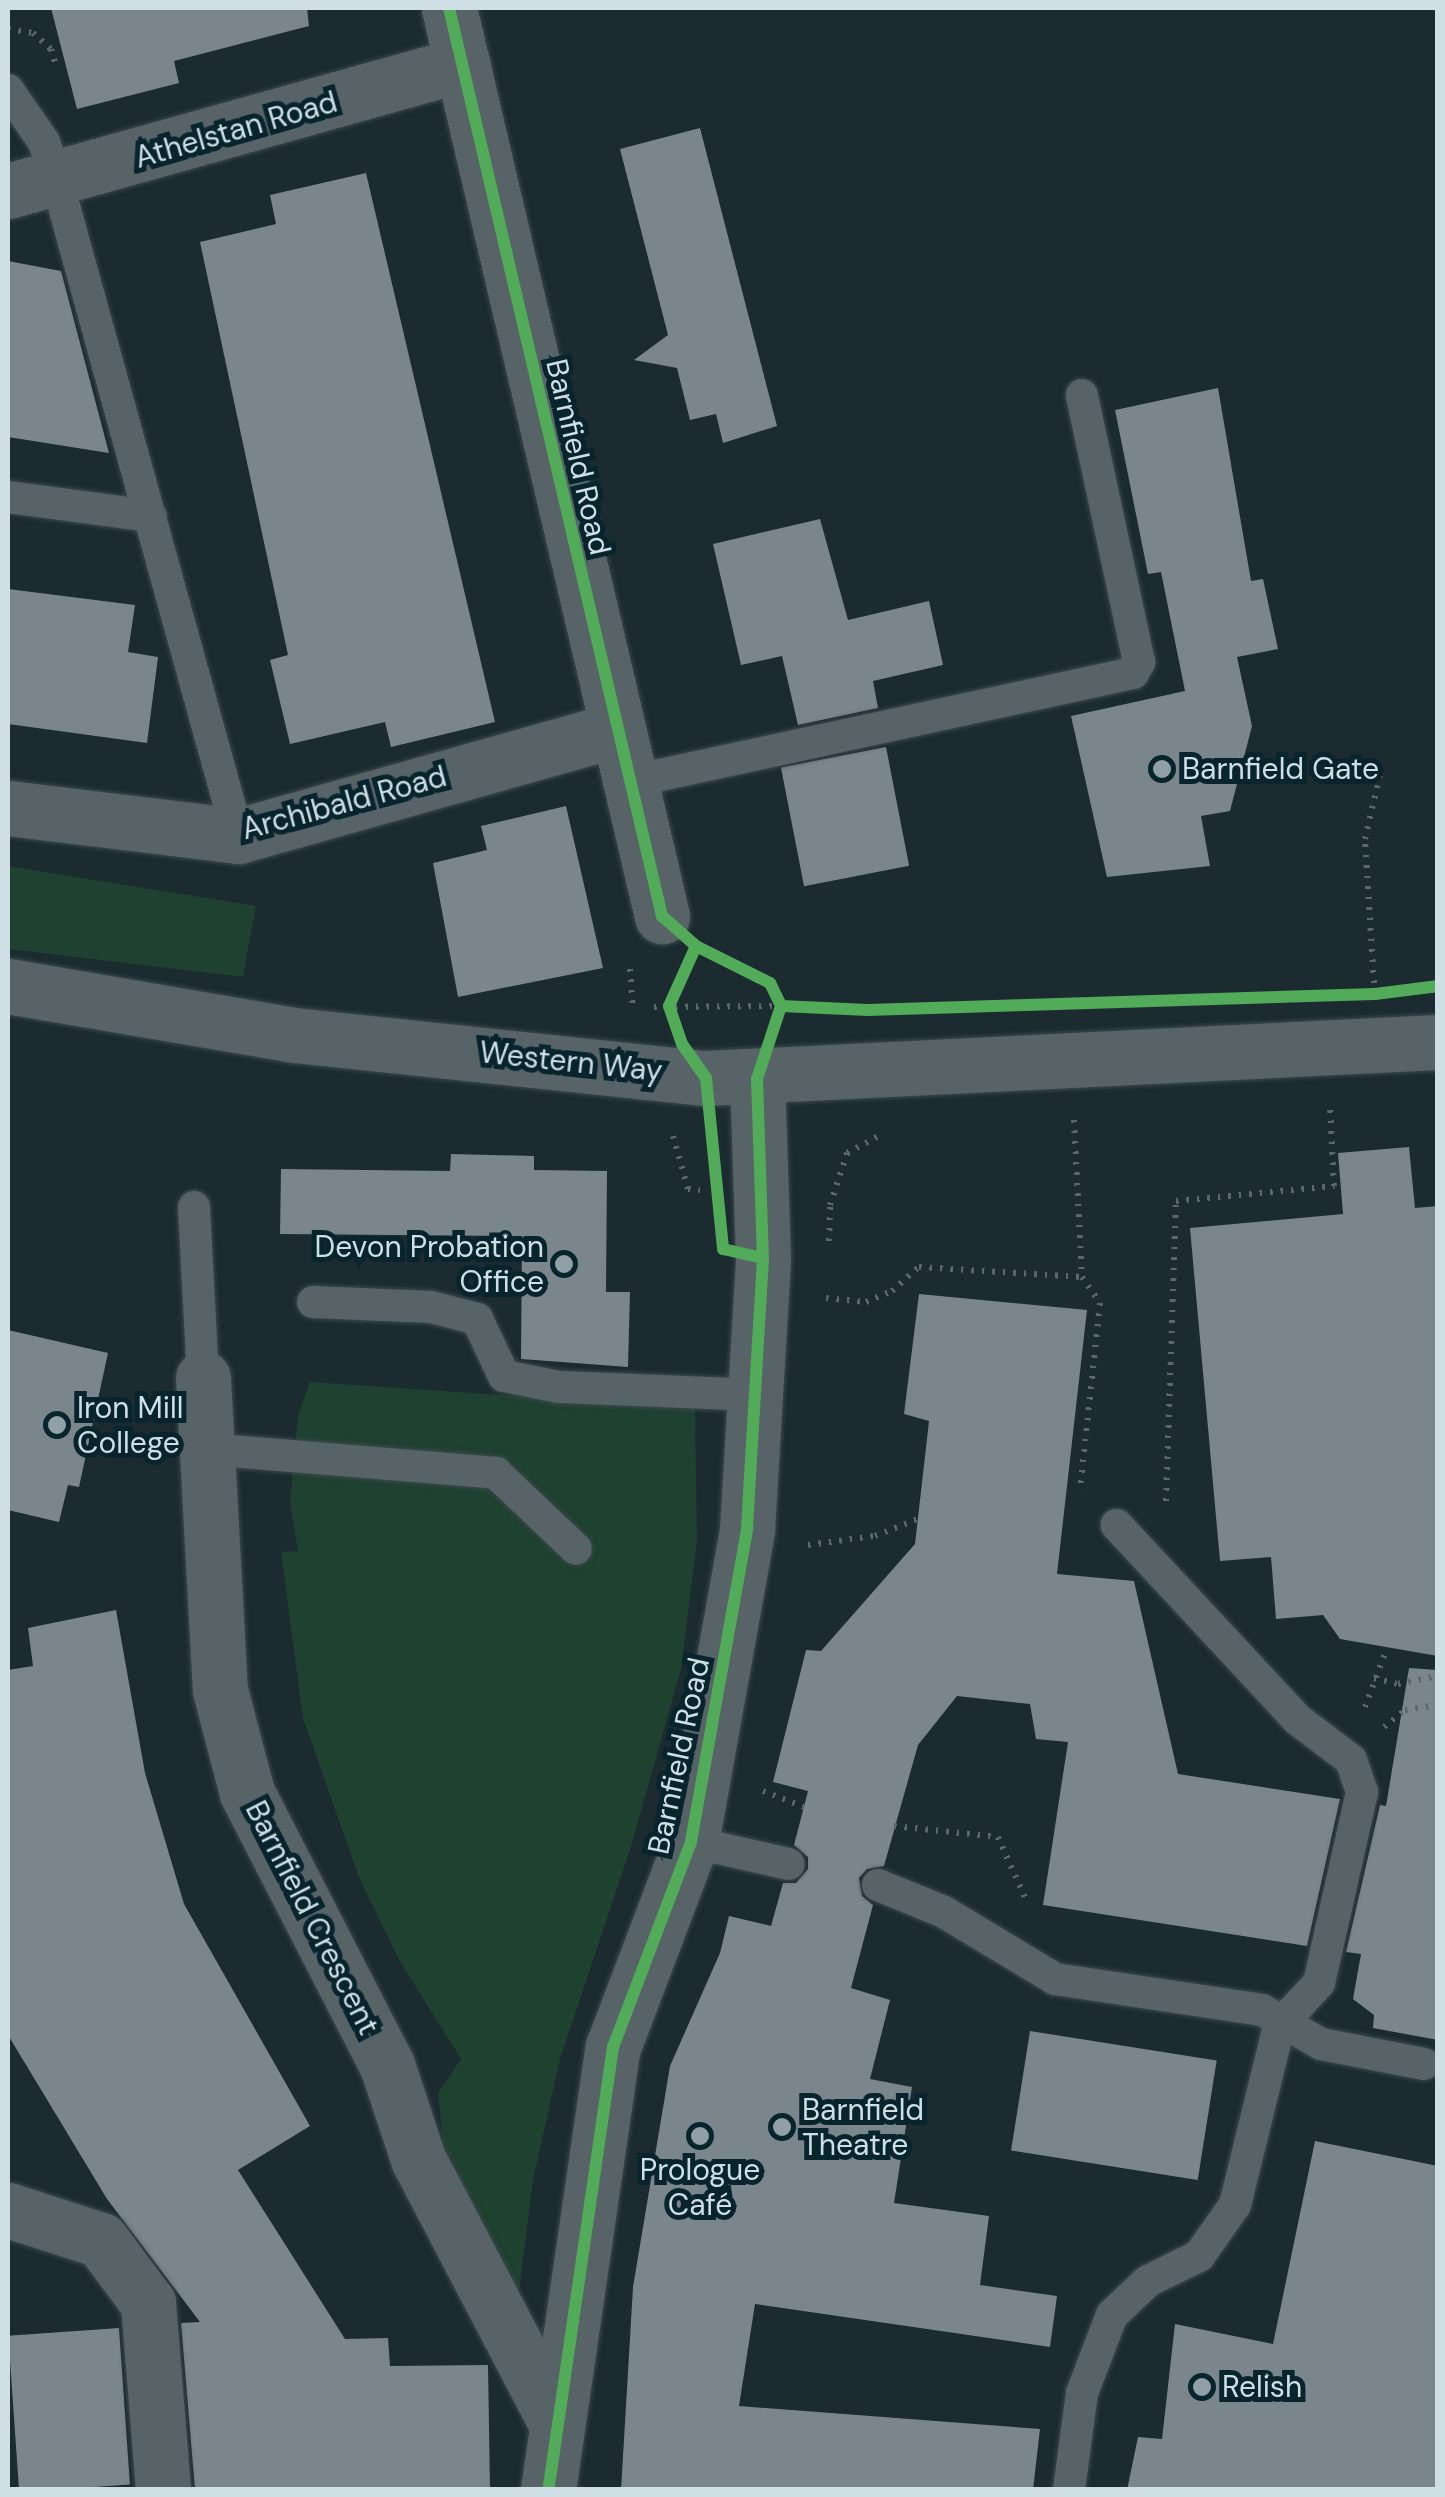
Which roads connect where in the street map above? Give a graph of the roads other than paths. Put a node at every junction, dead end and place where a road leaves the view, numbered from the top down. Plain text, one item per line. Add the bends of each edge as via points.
1 (450, 8) edge
2 (463, 64) junction
3 (8, 90) edge
4 (32, 186) edge
5 (1082, 396) dead end
6 (8, 497) edge
7 (151, 516) junction
8 (616, 730) junction
9 (628, 782) junction
10 (8, 808) edge
11 (238, 836) junction
12 (662, 916) dead end
13 (8, 986) edge
14 (1438, 1042) edge
15 (732, 1078) junction
16 (194, 1207) dead end
17 (313, 1302) dead end
18 (203, 1378) joint
19 (755, 1394) junction
20 (207, 1449) junction
21 (1117, 1526) road end
22 (576, 1549) dead end
23 (690, 1842) junction
24 (788, 1864) dead end
25 (878, 1885) dead end
26 (1280, 2026) junction
27 (1424, 2064) dead end
28 (8, 2210) edge
29 (555, 2421) junction
30 (163, 2490) edge
31 (548, 2490) edge
32 (1069, 2490) edge

1 - 2 street, Barnfield Road
2 - 4 street, Athelstan Road
2 - 8 street, Barnfield Road
3 - 4 lane via 44,142
4 - 7 lane
5 - 9 lane via 1139,662 1133,673
6 - 7 lane
7 - 11 lane
8 - 9 street, Barnfield Road
8 - 11 street, Archibald Road
9 - 12 street, Barnfield Road
10 - 11 street, Archibald Road
13 - 15 street, Western Way via 294,1035
14 - 15 street, Western Way
15 - 19 street, Barnfield Road via 763,1258
16 - 18 lane
17 - 19 lane via 431,1307 477,1319 504,1376 559,1386
18 - 20 street, Barnfield Crescent
19 - 23 street, Barnfield Road via 746,1530
20 - 22 lane via 496,1473
20 - 29 street, Barnfield Crescent via 220,1690 247,1793 387,2064 418,2158
21 - 26 lane via 1297,1719 1352,1760 1362,1792 1319,1983
23 - 24 lane
23 - 29 street, Barnfield Road via 613,2047
25 - 26 lane via 944,1912 1055,1979 1262,2010
26 - 27 lane via 1321,2044
26 - 32 lane via 1236,2205 1200,2256 1148,2281 1112,2316 1082,2393
28 - 30 street via 101,2240 148,2303
29 - 31 street, Barnfield Road

